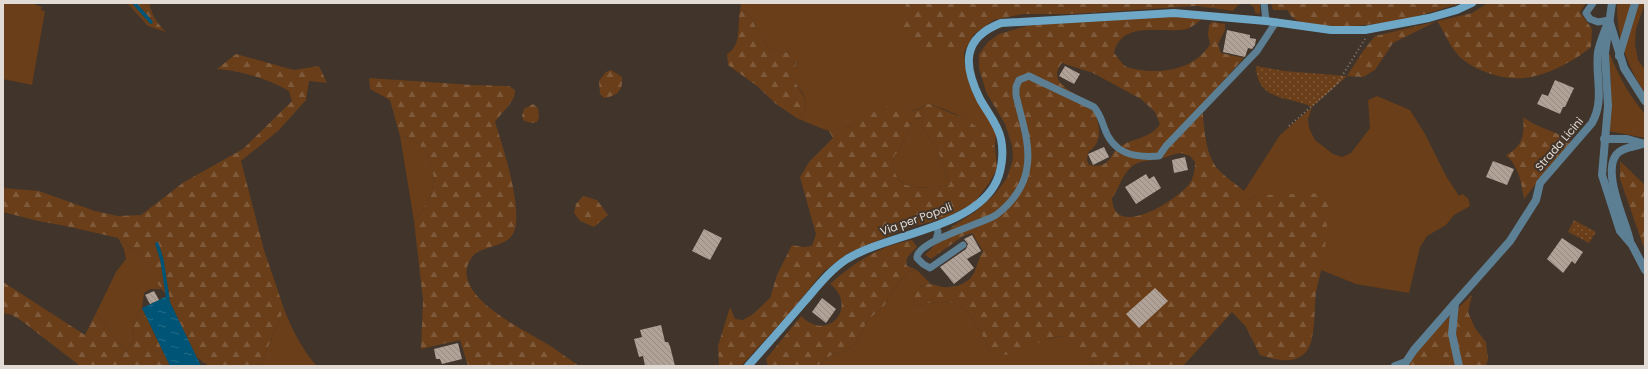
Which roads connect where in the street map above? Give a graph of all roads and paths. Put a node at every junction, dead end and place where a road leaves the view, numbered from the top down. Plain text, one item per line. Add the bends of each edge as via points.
1 (1264, 3) edge
2 (1472, 3) edge
3 (1593, 3) edge
4 (1612, 3) edge
5 (1635, 3) edge
6 (1609, 20) junction
7 (1266, 21) junction
8 (1276, 22) junction
9 (1370, 30) junction
10 (1619, 56) junction
11 (1645, 102) edge
12 (1289, 126) dead end
13 (1604, 139) junction
14 (1644, 144) edge
15 (936, 226) junction
16 (936, 240) junction
17 (963, 245) dead end
18 (1632, 245) junction
19 (1645, 270) edge
20 (1455, 303) junction
21 (748, 366) edge
22 (1395, 366) edge
23 (1459, 366) edge

1 - 7 lane
2 - 9 main road, Via per Popoli via 1429,18
3 - 6 lane via 1586,13 1590,19 1598,22
4 - 6 street
5 - 10 street
6 - 10 street
6 - 13 street via 1605,53 1608,85
6 - 20 street, Strada Licini via 1598,53 1599,97 1595,119 1540,183 1536,200 1510,241
7 - 8 main road, Via per Popoli
7 - 15 main road, Via per Popoli via 1190,14 1154,14 1001,23 986,29 976,37 971,47 969,62 974,85 998,128 1001,139 999,175 994,187 970,209
8 - 9 main road, Via per Popoli via 1331,30
8 - 16 lane via 1257,51 1159,156 1144,157 1120,150 1112,143 1094,107 1029,76 1019,80 1016,95 1028,153 1025,179 1017,193 995,215
9 - 12 path via 1337,84
10 - 11 street
13 - 14 street via 1627,139
13 - 18 street via 1604,184 1620,231
14 - 18 street via 1620,151 1614,159 1612,169 1614,190
15 - 16 lane
15 - 21 main road, Via per Popoli via 874,246 846,260 825,277
16 - 17 lane via 917,254 917,258 927,268 936,265
18 - 19 street
20 - 22 street, Strada Licini via 1406,362
20 - 23 street via 1452,334

